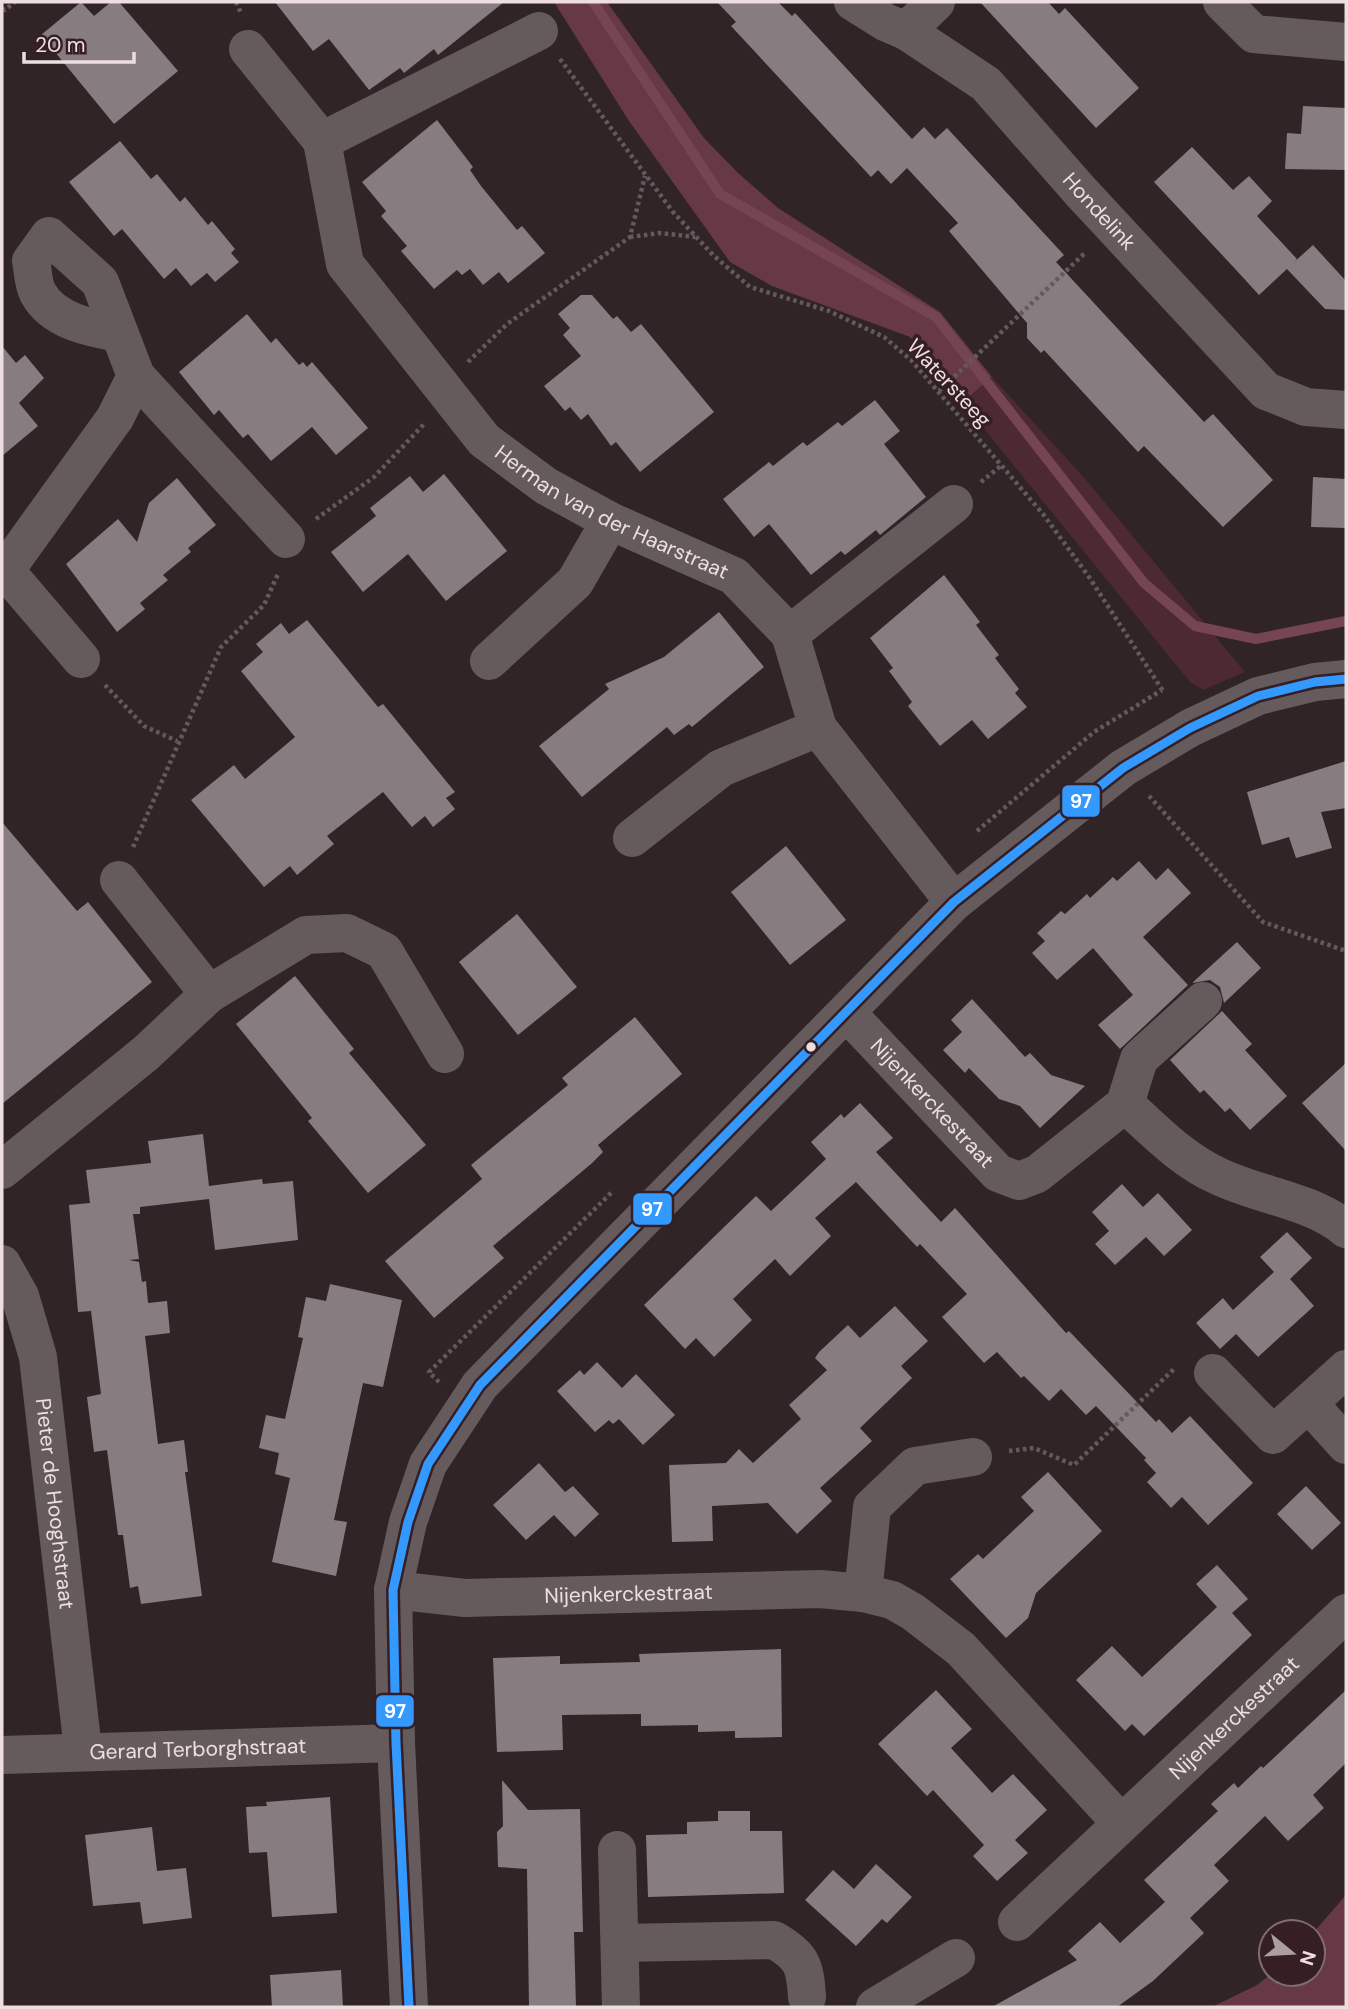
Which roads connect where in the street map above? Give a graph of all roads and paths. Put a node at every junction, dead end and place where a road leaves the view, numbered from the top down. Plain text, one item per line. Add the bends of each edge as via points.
1 (15, 2) edge
2 (853, 2) edge
3 (936, 2) edge
4 (1222, 2) edge
5 (2, 9) edge
6 (539, 31) joint
7 (906, 31) junction
8 (1346, 42) edge
9 (248, 49) dead end
10 (322, 141) junction
11 (645, 175) junction
12 (1114, 226) junction
13 (630, 236) junction
14 (696, 237) junction
15 (119, 333) dead end
16 (136, 376) junction
17 (939, 391) junction
18 (448, 396) junction
19 (1346, 410) edge
20 (954, 504) dead end
21 (610, 521) junction
22 (286, 539) junction
23 (4, 572) edge
24 (790, 634) junction
25 (81, 659) joint
26 (489, 661) dead end
27 (1346, 679) edge
28 (818, 728) junction
29 (1190, 728) junction
30 (177, 741) junction
31 (1123, 768) junction
32 (632, 838) dead end
33 (119, 880) joint
34 (954, 902) junction
35 (1346, 951) edge
36 (209, 994) junction
37 (1203, 1001) dead end
38 (847, 1013) junction
39 (445, 1054) dead end
40 (1125, 1104) junction
41 (2, 1170) edge
42 (1346, 1228) edge
43 (8, 1288) edge
44 (1346, 1369) edge
45 (1213, 1373) joint
46 (1310, 1405) junction
47 (1346, 1445) edge
48 (973, 1457) joint
49 (393, 1590) junction
50 (863, 1593) junction
51 (1346, 1613) edge
52 (396, 1743) junction
53 (83, 1750) junction
54 (2, 1755) edge
55 (1121, 1823) junction
56 (617, 1850) dead end
57 (1017, 1922) dead end
58 (620, 1944) junction
59 (956, 1958) dead end
60 (808, 2004) edge
61 (409, 2007) edge
62 (621, 2007) edge
63 (875, 2007) edge

1 - 5 path
2 - 7 street, Hondelink
3 - 7 street
4 - 8 street via 1254,34
6 - 10 street
6 - 11 path, Watersteeg
7 - 12 street, Hondelink via 986,84
9 - 10 street
10 - 18 street, Herman van der Haarstraat via 345,264
11 - 13 path
11 - 14 path, Watersteeg
12 - 17 path
12 - 19 street, Hondelink via 1266,391 1306,407
13 - 14 path
13 - 18 path via 507,324 469,361
14 - 17 path, Watersteeg via 750,287 829,311 884,337
15 - 16 street
16 - 22 street
16 - 23 street via 115,418
17 - 29 path, Watersteeg via 1043,514
18 - 21 street, Herman van der Haarstraat via 484,440 546,486
18 - 22 path via 374,477
20 - 24 street
21 - 24 street, Herman van der Haarstraat via 734,576
21 - 26 street via 575,582
22 - 30 path via 278,575 264,605 221,647
23 - 25 street
24 - 28 street, Herman van der Haarstraat
25 - 30 path via 145,726
27 - 29 street via 1258,696
28 - 32 street via 721,768
28 - 34 street, Herman van der Haarstraat
29 - 31 street
30 - 33 path
31 - 34 street
31 - 35 path via 1263,922
33 - 36 street
34 - 38 street
36 - 39 street via 306,935 347,933 384,951
36 - 41 street via 146,1053
37 - 40 street via 1139,1059
38 - 40 street, Nijenkerckestraat via 998,1173 1019,1181 1037,1174
38 - 49 street via 480,1385 428,1464 408,1522
40 - 42 street via 1192,1163 1258,1193 1328,1214
43 - 53 street, Pieter de Hooghstraat via 37,1357
44 - 46 street
45 - 46 street via 1273,1435
45 - 48 path via 1181,1362 1074,1465 1034,1448
46 - 47 street
48 - 50 street via 915,1466 872,1507
49 - 50 street, Nijenkerckestraat via 465,1598 820,1589
49 - 52 street
50 - 55 street, Nijenkerckestraat via 902,1606 961,1649
51 - 55 street, Nijenkerckestraat
52 - 53 street, Gerard Terborghstraat
52 - 61 street
53 - 54 street, Gerard Terborghstraat
55 - 57 street, Nijenkerckestraat
56 - 58 street
58 - 60 street via 774,1940 794,1952 806,1971
58 - 62 street
59 - 63 street

